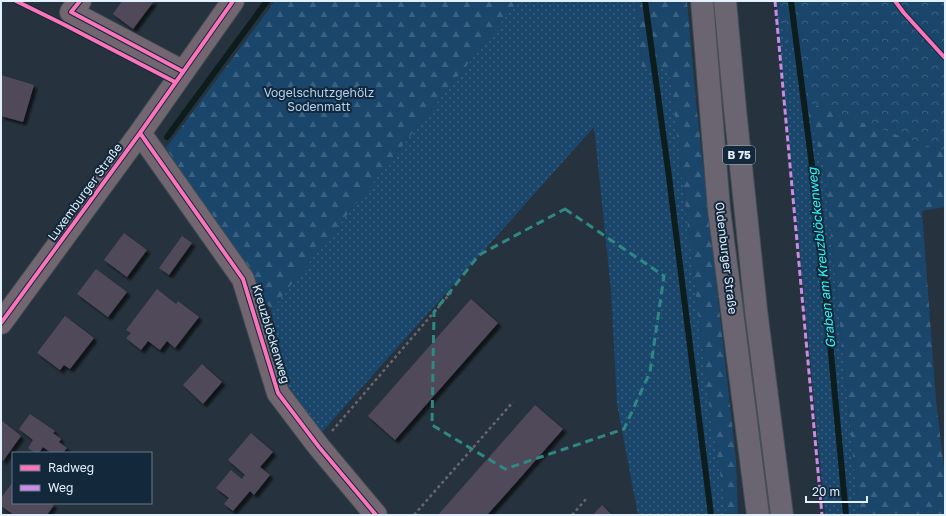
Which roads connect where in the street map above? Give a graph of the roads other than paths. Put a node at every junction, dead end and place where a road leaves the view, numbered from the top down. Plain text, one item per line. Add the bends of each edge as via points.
1 (80, 1) edge
2 (233, 1) edge
3 (702, 1) edge
4 (725, 1) edge
5 (182, 71) junction
6 (140, 133) junction
7 (1, 323) edge
8 (376, 515) edge
9 (758, 515) edge
10 (782, 515) edge

1 - 5 street via 71,12
2 - 5 street, Luxemburger Straße
3 - 9 highway, Oldenburger Straße / B 75 via 719,210
4 - 10 highway, Oldenburger Straße / B 75 via 756,310
5 - 6 street, Luxemburger Straße
6 - 7 street, Luxemburger Straße
6 - 8 street, Kreuzblöckenweg via 243,279 278,393

